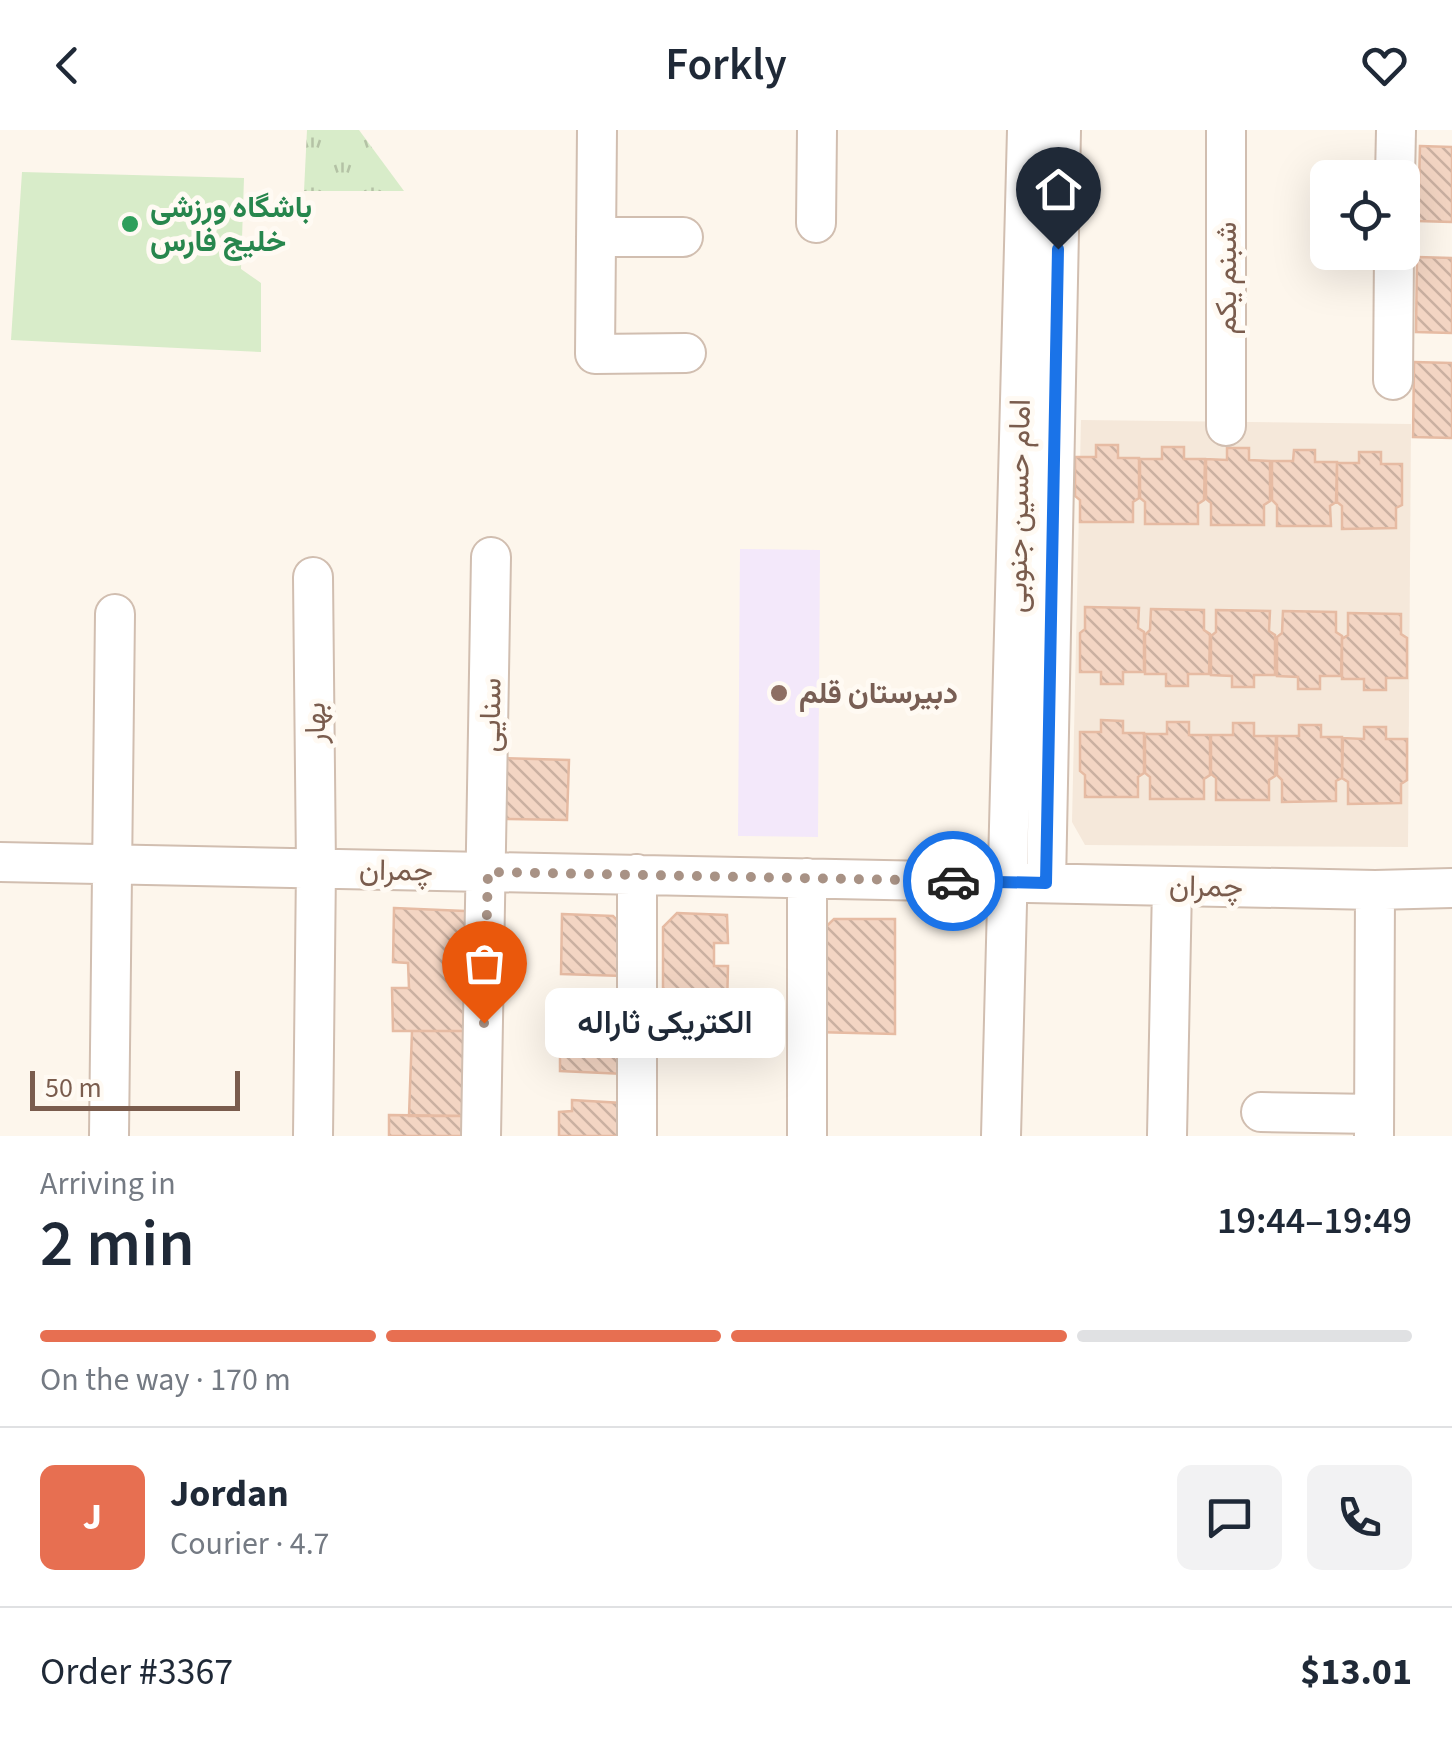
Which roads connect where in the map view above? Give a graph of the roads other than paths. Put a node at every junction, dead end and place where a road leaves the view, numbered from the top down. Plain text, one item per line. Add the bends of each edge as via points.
1 (597, 130) edge
2 (817, 130) edge
3 (1027, 130) edge
4 (1060, 130) edge
5 (1226, 130) edge
6 (1396, 130) edge
7 (1395, 160) edge
8 (816, 224) dead end
9 (596, 237) junction
10 (683, 237) dead end
11 (1394, 270) edge
12 (686, 354) dead end
13 (1393, 380) dead end
14 (1226, 426) dead end
15 (491, 558) dead end
16 (313, 578) dead end
17 (115, 614) dead end
18 (0, 862) edge
19 (114, 864) junction
20 (316, 868) junction
21 (488, 872) junction
22 (637, 874) junction
23 (807, 878) junction
24 (1028, 882) junction
25 (1172, 886) junction
26 (1452, 888) edge
27 (1374, 890) junction
28 (1261, 1112) dead end
29 (1374, 1125) edge
30 (109, 1136) edge
31 (313, 1136) edge
32 (481, 1136) edge
33 (637, 1136) edge
34 (807, 1136) edge
35 (1001, 1136) edge
36 (1166, 1136) edge

1 - 9 street
2 - 8 street
3 - 24 street, امام حسین جنوبی
4 - 24 street, امام حسین جنوبی
5 - 14 street, شبنم یکم
6 - 7 street
9 - 10 street
9 - 12 street via 596,354
11 - 13 street
15 - 21 street, سنایی
16 - 20 street, بهار
17 - 19 street
18 - 19 street, چمران
19 - 20 street, چمران
19 - 30 street
20 - 21 street, چمران
20 - 31 street, بهار
21 - 22 street, چمران
21 - 32 street, سنایی
22 - 23 street, چمران
22 - 33 street
23 - 24 street, چمران
23 - 34 street
24 - 25 street, چمران
24 - 35 street
25 - 27 street, چمران
25 - 36 street
26 - 27 street, چمران
27 - 29 street
28 - 29 street

